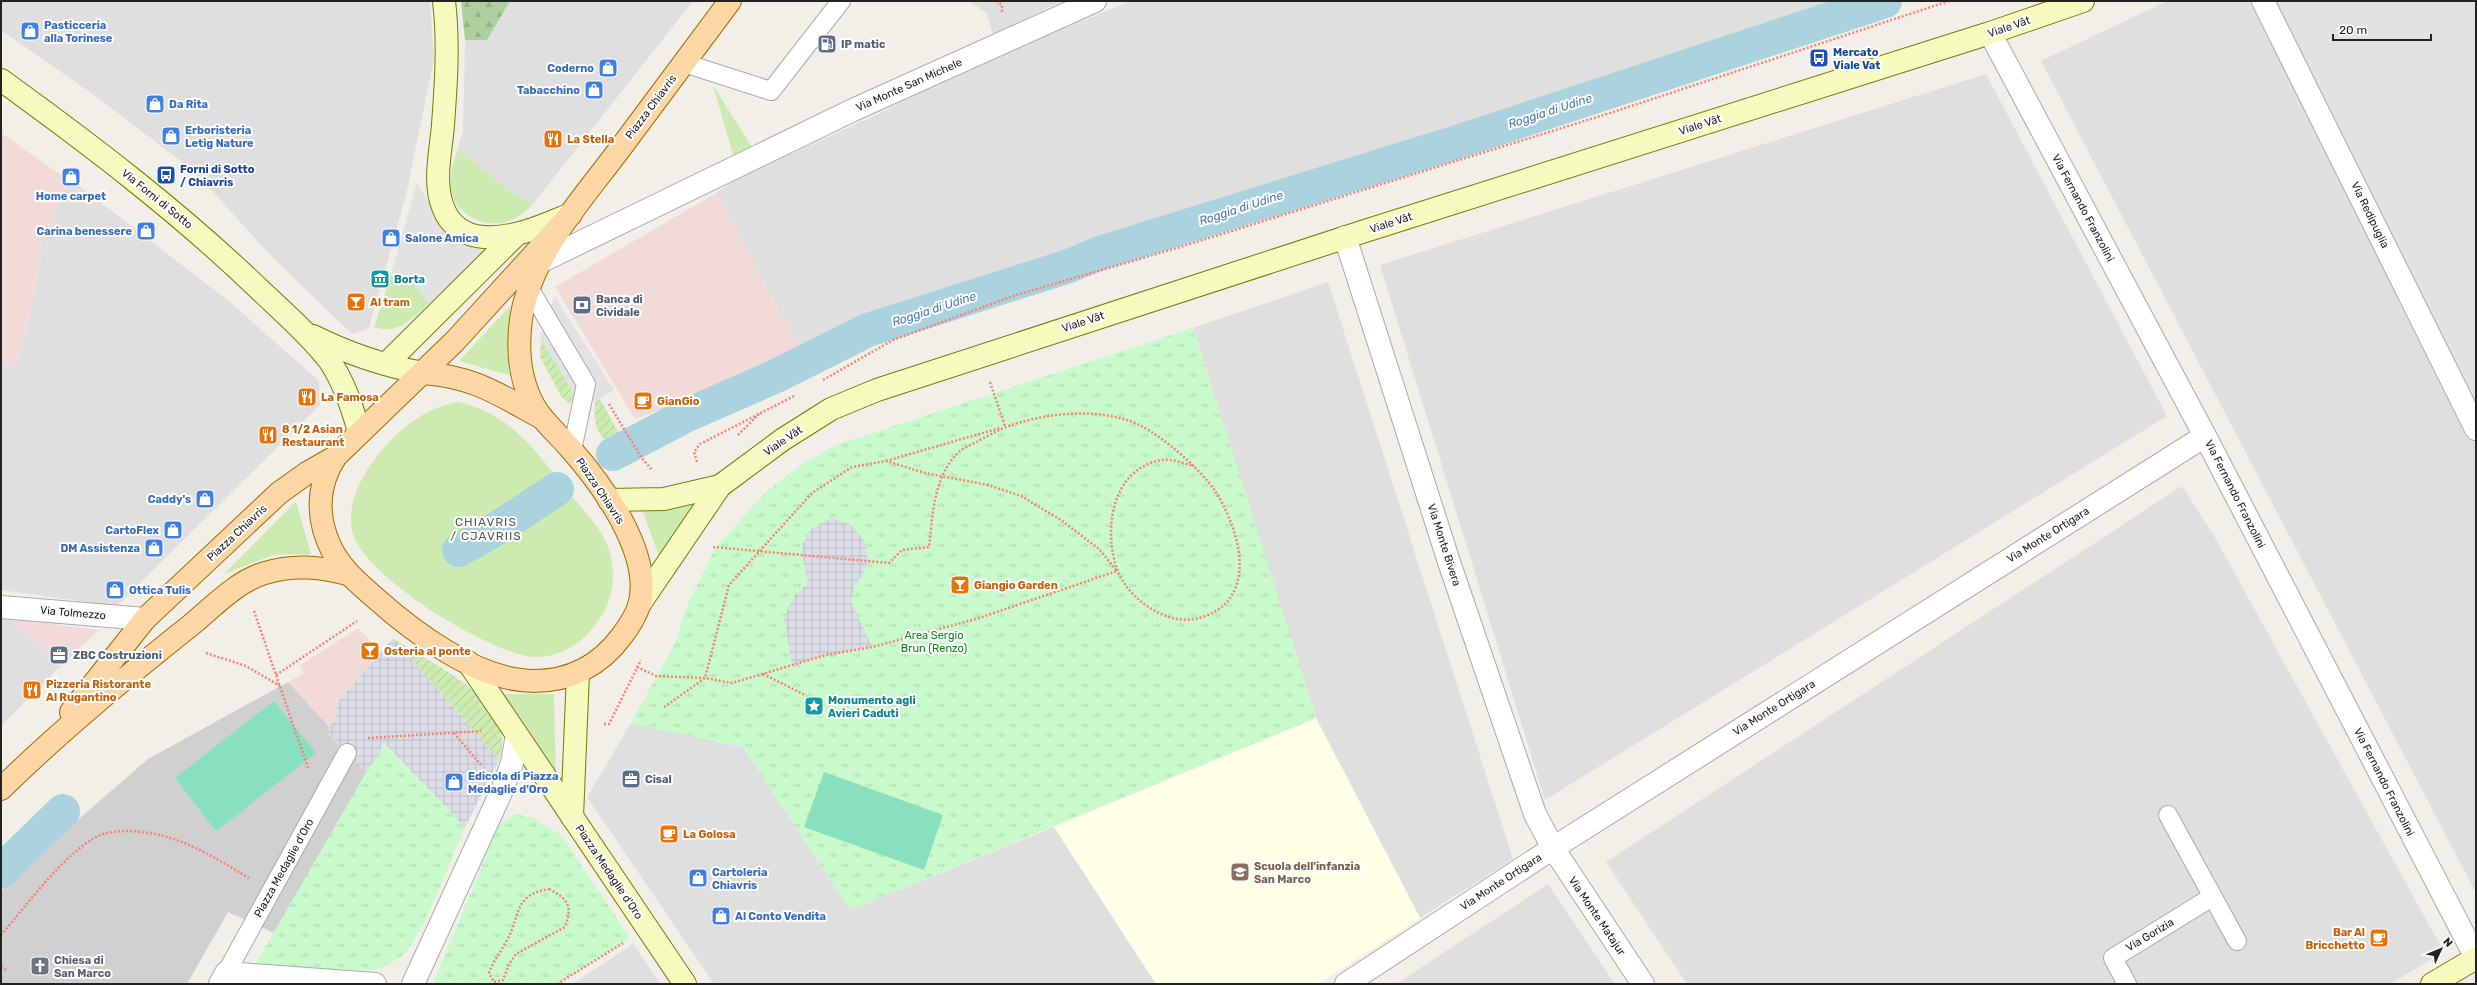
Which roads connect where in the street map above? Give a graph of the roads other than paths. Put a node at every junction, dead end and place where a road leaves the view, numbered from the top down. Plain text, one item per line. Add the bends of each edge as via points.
1 (444, 1) edge
2 (730, 1) edge
3 (841, 1) edge
4 (1095, 1) edge
5 (2083, 1) edge
6 (2263, 1) edge
7 (1990, 34) junction
8 (684, 64) junction
9 (1, 80) edge
10 (571, 214) junction
11 (517, 234) junction
12 (1345, 237) junction
13 (540, 262) junction
14 (529, 288) junction
15 (302, 331) junction
16 (386, 364) junction
17 (423, 373) junction
18 (543, 419) junction
19 (2476, 429) edge
20 (359, 432) junction
21 (2205, 436) junction
22 (572, 450) junction
23 (336, 456) junction
24 (720, 486) junction
25 (609, 500) junction
26 (348, 574) junction
27 (639, 605) junction
28 (1, 607) edge
29 (145, 619) junction
30 (468, 662) junction
31 (578, 673) junction
32 (517, 735) junction
33 (42, 748) junction
34 (347, 753) road end
35 (1, 788) edge
36 (2168, 815) dead end
37 (572, 817) junction
38 (1553, 848) junction
39 (2212, 897) junction
40 (2237, 941) dead end
41 (2476, 958) edge
42 (223, 979) edge
43 (375, 984) edge
44 (413, 984) edge
45 (685, 984) edge
46 (1346, 984) edge
47 (1643, 984) edge
48 (2127, 984) edge
49 (2432, 984) edge

1 - 11 main road via 448,43 439,179 442,206 456,228 470,234 498,237
2 - 8 main road, Piazza Chiavris
3 - 8 lane via 771,91
4 - 13 street, Via Monte San Michele via 853,110
5 - 7 main road, Viale Vât
6 - 19 street, Via Redipuglia
7 - 12 main road, Viale Vât
7 - 21 street, Via Fernando Franzolini
8 - 10 main road, Piazza Chiavris
9 - 15 main road, Via Forni di Sotto via 66,127 183,219
10 - 11 main road
10 - 13 main road, Piazza Chiavris
10 - 17 main road, Piazza Chiavris
11 - 16 main road
12 - 24 main road, Viale Vât via 877,390 831,409 782,440
12 - 38 street, Via Monte Bivera via 1449,562 1535,814
13 - 14 main road, Piazza Chiavris
14 - 18 main road, Piazza Chiavris via 521,320 519,355 527,390
14 - 22 lane, Piazza Chiavris via 586,384
15 - 16 main road, Via Forni di Sotto via 338,348
15 - 20 main road, Via Forni di Sotto via 328,359 340,378 351,402
16 - 17 main road, Via Forni di Sotto
17 - 18 main road, Piazza Chiavris via 473,382
17 - 20 main road, Piazza Chiavris
18 - 22 main road, Piazza Chiavris
20 - 23 main road, Piazza Chiavris
21 - 38 street, Via Monte Ortigara
21 - 41 street, Via Fernando Franzolini
22 - 25 main road, Piazza Chiavris
23 - 26 main road, Piazza Chiavris via 323,478 320,504 331,550
23 - 29 main road, Piazza Chiavris via 279,493
24 - 25 main road, Viale Vât via 664,499
24 - 27 main road, Viale Vât
25 - 27 main road, Piazza Chiavris via 627,532 639,564
26 - 30 main road, Piazza Chiavris via 402,623 426,640
26 - 33 main road, Piazza Chiavris via 319,567 290,567 264,573 241,585
27 - 31 main road, Piazza Chiavris via 630,624 615,644 591,667
28 - 29 street, Via Tolmezzo
29 - 33 main road, Piazza Chiavris
30 - 31 main road, Piazza Chiavris via 502,675 533,681
30 - 32 main road, Piazza Medaglie d'Oro
31 - 37 main road, Piazza Medaglie d'Oro
32 - 37 main road, Piazza Medaglie d'Oro
32 - 44 street via 512,763 503,788
33 - 35 main road
34 - 42 lane, Piazza Medaglie d'Oro
36 - 39 lane
37 - 45 main road, Piazza Medaglie d'Oro
38 - 46 street, Via Monte Ortigara
38 - 47 street, Via Monte Matajur
39 - 40 lane
39 - 48 lane, Via Gorizia via 2113,958
41 - 49 main road
42 - 43 street, Piazza Medaglie d'Oro

